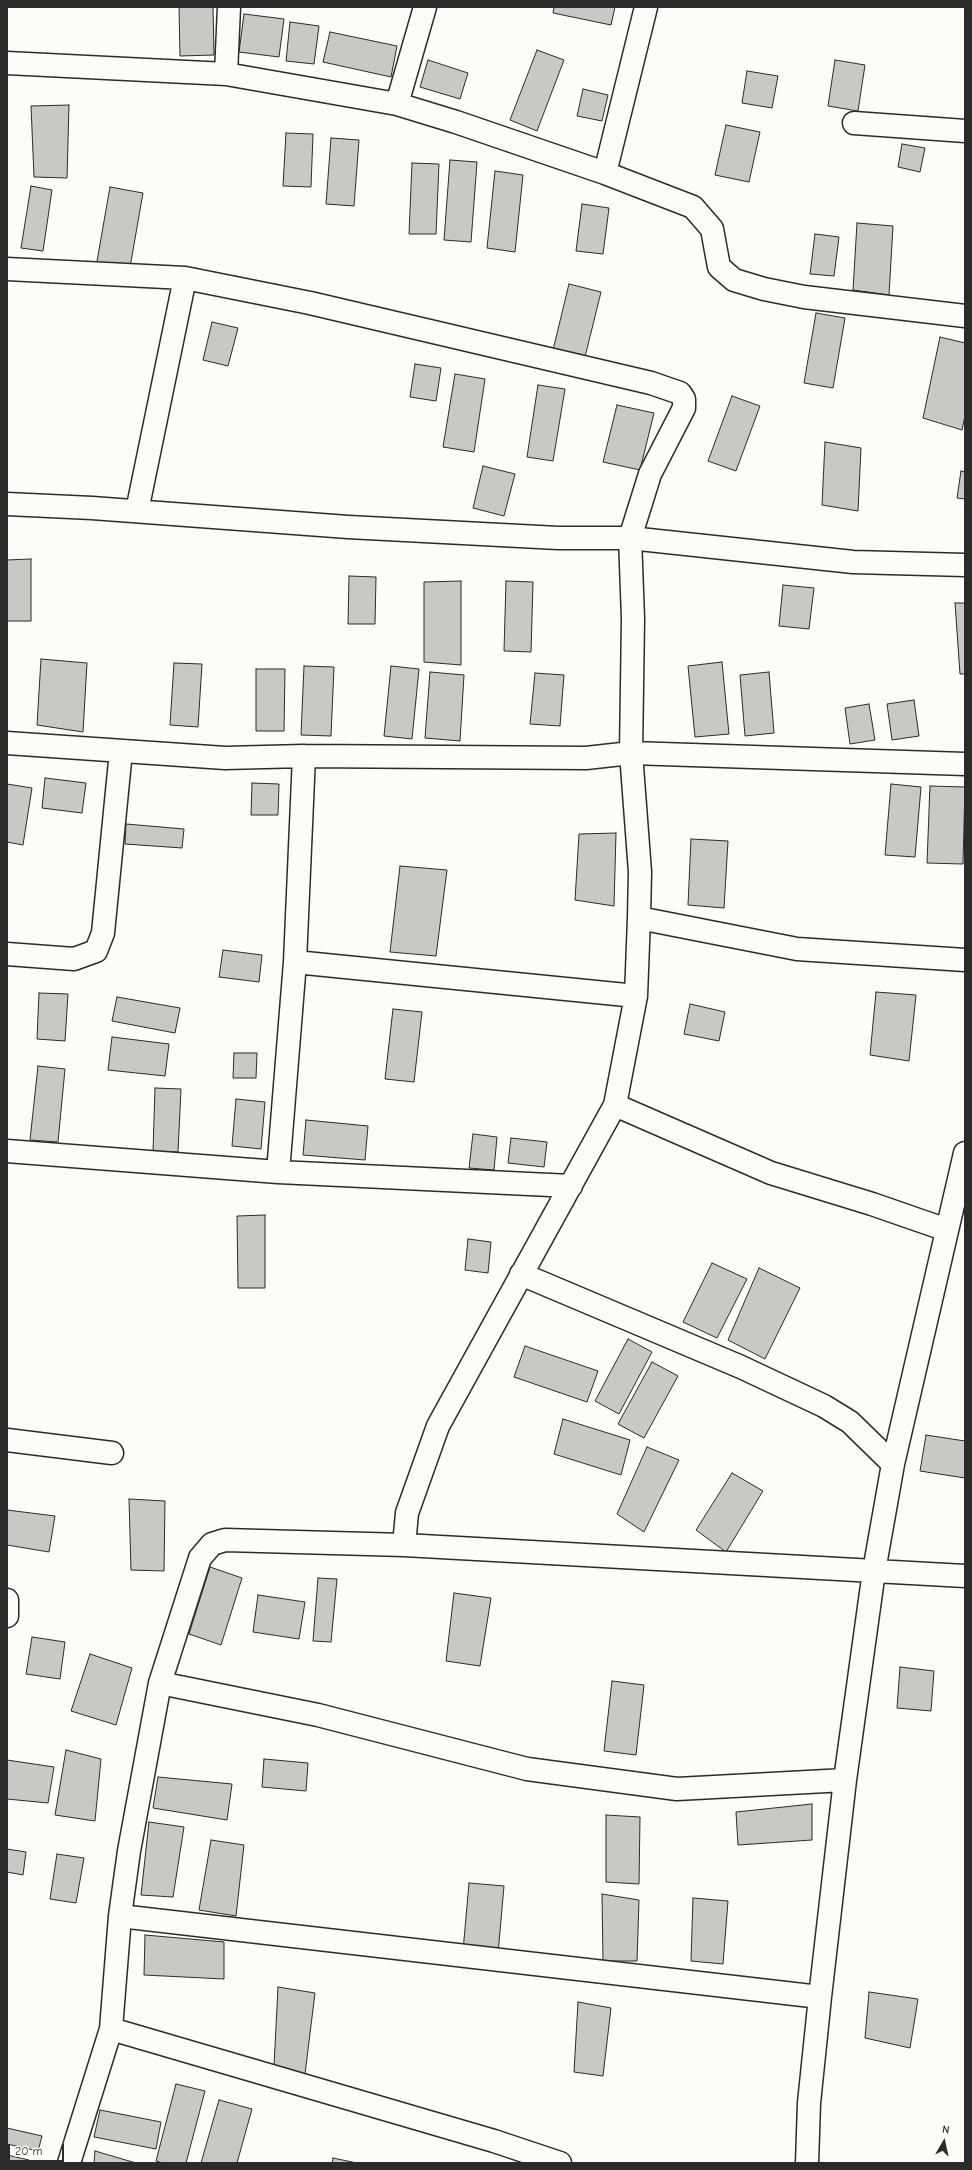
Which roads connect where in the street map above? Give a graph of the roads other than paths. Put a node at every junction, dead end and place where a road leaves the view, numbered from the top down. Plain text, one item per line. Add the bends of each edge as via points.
1 (230, 7) edge
2 (425, 7) edge
3 (646, 7) edge
4 (7, 63) edge
5 (226, 74) junction
6 (397, 104) junction
7 (854, 123) dead end
8 (965, 131) edge
9 (605, 173) junction
10 (7, 270) edge
11 (185, 278) junction
12 (965, 316) edge
13 (7, 504) edge
14 (137, 511) junction
15 (630, 538) junction
16 (965, 565) edge
17 (7, 743) edge
18 (121, 750) junction
19 (631, 753) junction
20 (304, 756) junction
21 (965, 764) edge
22 (639, 918) junction
23 (7, 954) edge
24 (965, 960) edge
25 (295, 962) junction
26 (636, 996) junction
27 (614, 1105) junction
28 (7, 1151) edge
29 (965, 1153) edge
30 (278, 1172) junction
31 (571, 1186) junction
32 (947, 1230) junction
33 (521, 1274) junction
34 (7, 1440) edge
35 (112, 1453) dead end
36 (892, 1464) junction
37 (404, 1545) junction
38 (874, 1571) junction
39 (965, 1576) edge
40 (7, 1600) edge
41 (7, 1616) edge
42 (160, 1683) junction
43 (845, 1780) junction
44 (120, 1916) junction
45 (820, 1996) junction
46 (111, 2029) junction
47 (69, 2163) edge
48 (560, 2163) edge
49 (807, 2163) edge

1 - 5 street
2 - 6 street
3 - 9 street
4 - 5 street
5 - 6 street
6 - 9 street
7 - 8 street
9 - 12 street via 693,207 712,229 719,267 734,280 804,297
10 - 11 street
11 - 14 street
11 - 15 street via 310,303 643,381 680,393 684,399 684,408 650,474
13 - 14 street
14 - 15 street via 348,528 558,538
15 - 16 street via 853,562
15 - 19 street via 633,618
17 - 18 street
18 - 20 street via 225,758
18 - 23 street via 102,933 96,951 74,959
19 - 20 street via 586,758
19 - 21 street
19 - 22 street via 640,872
20 - 25 street
22 - 24 street via 797,949
22 - 26 street
25 - 26 street
25 - 30 street
26 - 27 street
27 - 31 street
27 - 32 street via 771,1173
28 - 30 street
29 - 32 street
30 - 31 street
31 - 33 street
32 - 36 street
33 - 36 street via 741,1367 824,1406 850,1422
33 - 37 street via 438,1426 407,1513
34 - 35 street
36 - 38 street
37 - 38 street
37 - 42 street via 225,1540 212,1544 200,1558
38 - 39 street
38 - 43 street
40 - 41 street
42 - 43 street via 318,1715 527,1769 677,1789
42 - 44 street via 129,1851
43 - 45 street
44 - 45 street
44 - 46 street
45 - 49 street via 809,2102
46 - 47 street
46 - 48 street via 494,2141

